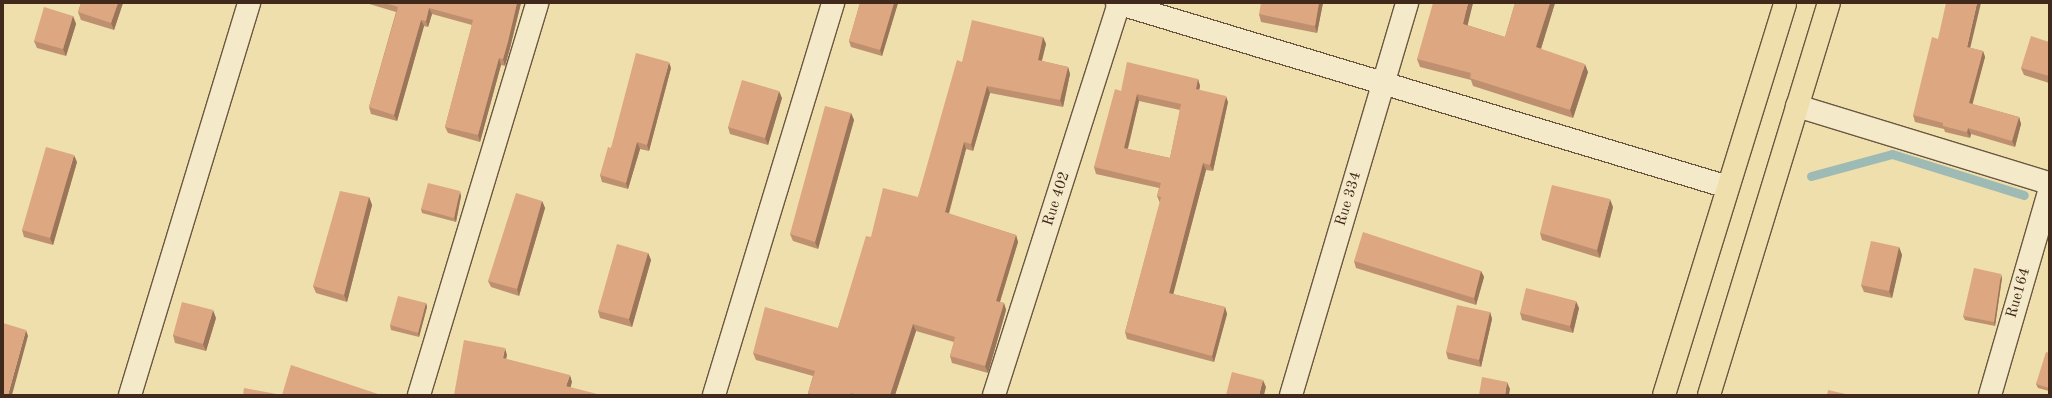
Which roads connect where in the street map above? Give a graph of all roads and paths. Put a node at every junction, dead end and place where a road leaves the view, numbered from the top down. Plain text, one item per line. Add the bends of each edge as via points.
1 (249, 3) edge
2 (537, 3) edge
3 (833, 3) edge
4 (1118, 3) edge
5 (1407, 3) edge
6 (1784, 3) edge
7 (1829, 3) edge
8 (1383, 83) junction
9 (1797, 106) junction
10 (2049, 182) edge
11 (1728, 187) junction
12 (2049, 192) edge
13 (130, 395) edge
14 (420, 395) edge
15 (714, 395) edge
16 (994, 395) edge
17 (1291, 395) edge
18 (1664, 395) edge
19 (1708, 395) edge
20 (1990, 395) edge

1 - 13 street
2 - 14 street
3 - 15 street
4 - 8 street
4 - 16 street, Rue 402
5 - 8 street, Rue 334
6 - 11 main road
7 - 9 main road
8 - 11 street
8 - 17 street, Rue 334
9 - 10 street
9 - 19 main road
11 - 18 main road
12 - 20 street, Rue164

